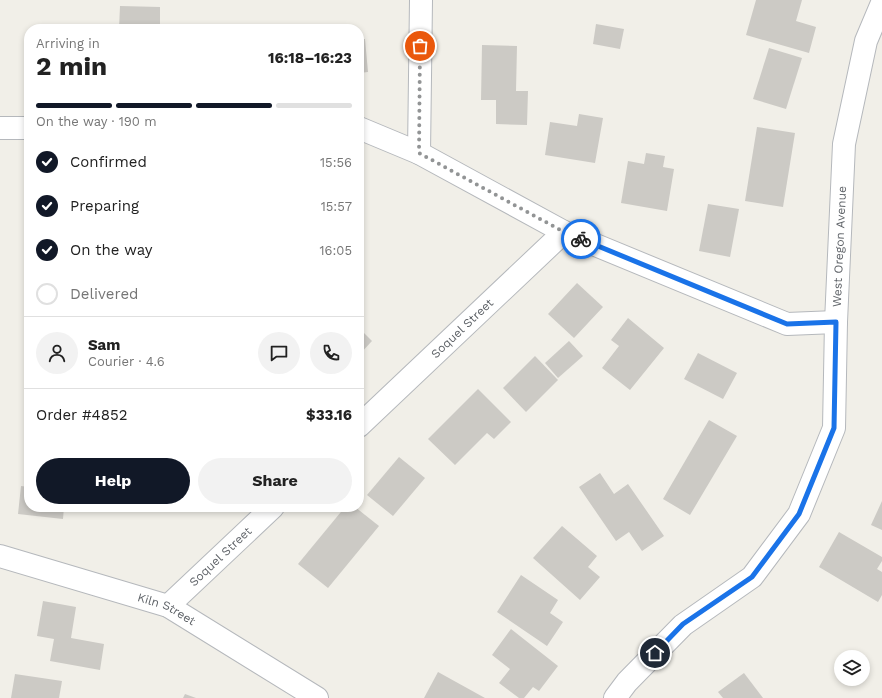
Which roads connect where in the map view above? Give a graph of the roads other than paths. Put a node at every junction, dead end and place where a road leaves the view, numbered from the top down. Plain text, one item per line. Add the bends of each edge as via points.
1 (421, 0) edge
2 (882, 3) edge
3 (0, 128) edge
4 (24, 128) edge
5 (364, 130) edge
6 (419, 153) junction
7 (564, 232) junction
8 (836, 322) junction
9 (364, 421) edge
10 (268, 512) edge
11 (0, 556) edge
12 (168, 606) junction
13 (317, 698) edge
14 (615, 698) edge

1 - 6 street
2 - 8 street, West Oregon Avenue via 866,41 844,144
3 - 4 street
5 - 6 street
6 - 7 street
7 - 8 street via 787,324
7 - 9 street, Soquel Street
8 - 14 street, West Oregon Avenue via 834,428 799,514 752,577 683,624
10 - 12 street, Soquel Street
11 - 12 street, Kiln Street
12 - 13 street, Kiln Street

